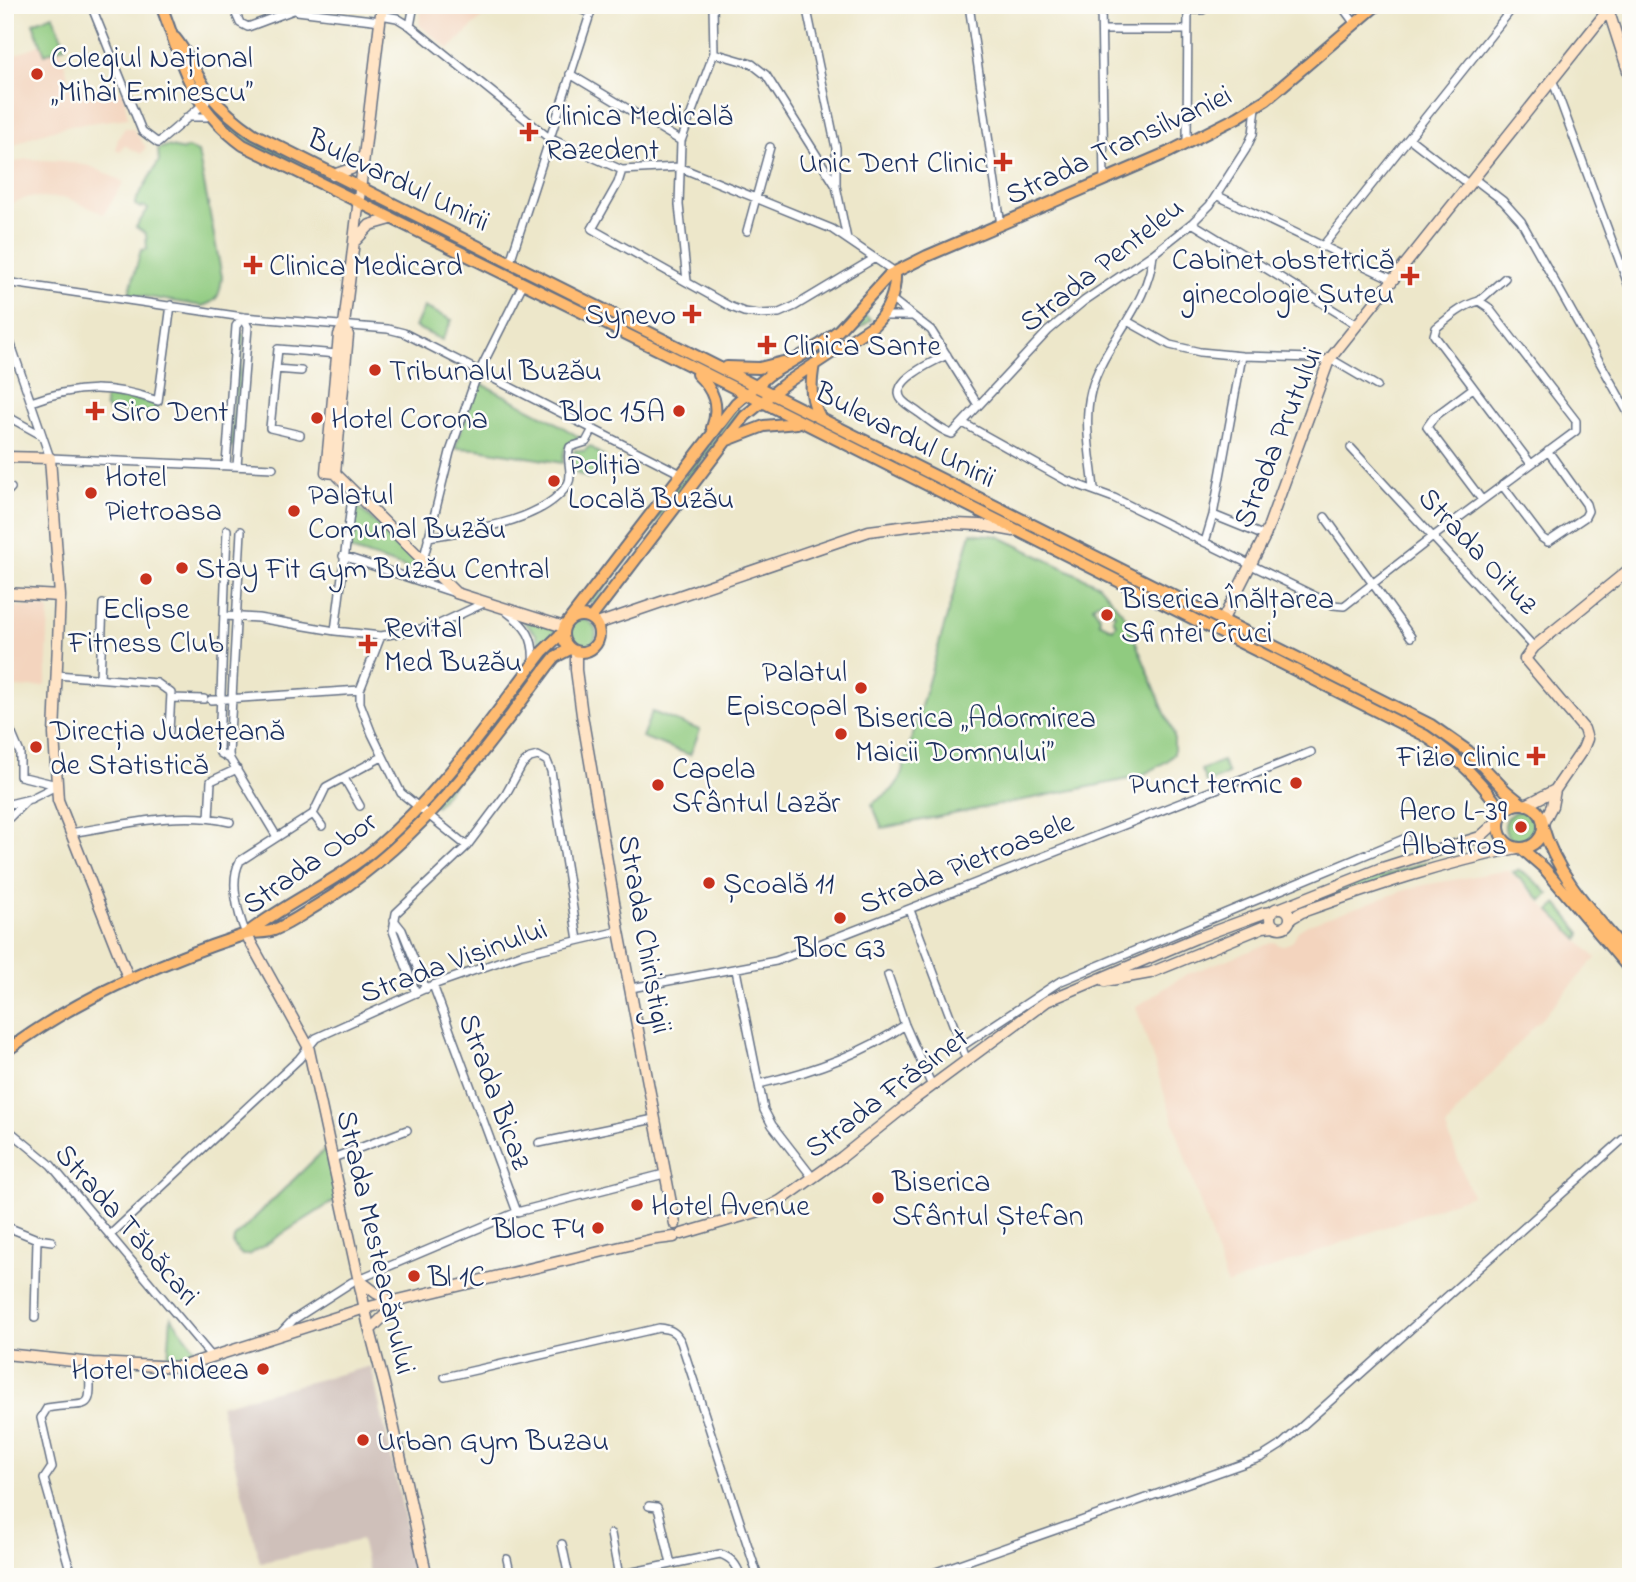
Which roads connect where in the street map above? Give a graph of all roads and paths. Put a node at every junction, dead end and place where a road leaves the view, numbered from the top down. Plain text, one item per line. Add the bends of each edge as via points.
1 (91, 5) edge
2 (161, 5) edge
3 (232, 5) edge
4 (307, 5) edge
5 (414, 5) edge
6 (570, 5) edge
7 (713, 5) edge
8 (806, 5) edge
9 (970, 5) edge
10 (1101, 5) edge
11 (1208, 5) edge
12 (1341, 5) edge
13 (1377, 5) edge
14 (1515, 5) edge
15 (1188, 8) edge
16 (1607, 8) edge
17 (592, 9) edge
18 (293, 10) junction
19 (380, 11) edge
20 (1355, 24) junction
21 (410, 26) junction
22 (1102, 30) junction
23 (1187, 30) junction
24 (173, 35) junction
25 (714, 52) junction
26 (570, 74) junction
27 (1552, 79) junction
28 (1631, 80) edge
29 (212, 97) junction
30 (1255, 107) junction
31 (208, 113) junction
32 (186, 117) junction
33 (235, 120) junction
34 (549, 138) junction
35 (1409, 138) junction
36 (681, 141) junction
37 (1187, 144) junction
38 (770, 147) dead end
39 (365, 155) junction
40 (679, 167) junction
41 (622, 170) junction
42 (333, 175) junction
43 (1104, 180) junction
44 (1471, 181) junction
45 (836, 186) junction
46 (361, 189) junction
47 (1217, 196) junction
48 (755, 198) junction
49 (359, 203) junction
50 (391, 219) junction
51 (1192, 223) junction
52 (1001, 225) junction
53 (747, 231) dead end
54 (847, 239) junction
55 (356, 240) junction
56 (1322, 247) junction
57 (1153, 254) junction
58 (874, 258) junction
59 (510, 262) junction
60 (895, 272) junction
61 (1504, 278) dead end
62 (1392, 279) junction
63 (687, 281) junction
64 (5, 282) edge
65 (523, 284) junction
66 (874, 290) junction
67 (1631, 292) edge
68 (891, 299) junction
69 (1479, 301) junction
70 (865, 303) junction
71 (171, 305) junction
72 (883, 316) junction
73 (912, 316) junction
74 (243, 317) junction
75 (1127, 321) junction
76 (1356, 324) junction
77 (344, 325) junction
78 (5, 327) edge
79 (337, 354) junction
80 (806, 354) junction
81 (947, 355) junction
82 (1242, 356) junction
83 (1329, 360) junction
84 (685, 363) junction
85 (814, 364) junction
86 (719, 366) junction
87 (276, 369) junction
88 (301, 371) dead end
89 (479, 371) junction
90 (755, 384) junction
91 (1377, 386) dead end
92 (1473, 388) junction
93 (771, 393) junction
94 (745, 394) junction
95 (760, 401) junction
96 (31, 402) junction
97 (978, 405) junction
98 (5, 415) edge
99 (1631, 418) edge
100 (821, 419) junction
101 (801, 423) junction
102 (963, 423) junction
103 (593, 429) junction
104 (300, 435) dead end
105 (42, 436) junction
106 (706, 440) junction
107 (723, 442) junction
108 (1351, 448) dead end
109 (1548, 452) junction
110 (5, 457) edge
111 (50, 458) junction
112 (1531, 464) junction
113 (226, 465) junction
114 (237, 466) junction
115 (273, 468) dead end
116 (331, 472) junction
117 (681, 474) junction
118 (1502, 485) junction
119 (1094, 489) junction
120 (353, 490) junction
121 (1482, 500) junction
122 (1213, 516) junction
123 (1325, 517) dead end
124 (228, 530) dead end
125 (241, 531) dead end
126 (1017, 532) junction
127 (1265, 536) junction
128 (1434, 536) junction
129 (428, 537) junction
130 (1205, 542) junction
131 (343, 556) junction
132 (423, 561) junction
133 (1251, 565) junction
134 (1631, 568) edge
135 (1373, 583) junction
136 (5, 593) edge
137 (456, 593) junction
138 (60, 596) junction
139 (484, 603) junction
140 (103, 604) dead end
141 (503, 609) junction
142 (225, 616) junction
143 (235, 616) junction
144 (1224, 619) junction
145 (594, 621) junction
146 (566, 626) junction
147 (335, 631) junction
148 (1217, 631) junction
149 (381, 636) junction
150 (1411, 637) dead end
151 (1534, 647) junction
152 (573, 650) junction
153 (533, 665) junction
154 (57, 675) junction
155 (100, 678) junction
156 (360, 690) junction
157 (171, 696) junction
158 (221, 700) junction
159 (231, 700) junction
160 (5, 718) edge
161 (169, 731) dead end
162 (1311, 752) dead end
163 (382, 757) junction
164 (230, 759) junction
165 (237, 769) junction
166 (344, 778) junction
167 (57, 785) junction
168 (1555, 790) junction
169 (30, 799) junction
170 (5, 805) edge
171 (1524, 805) junction
172 (360, 806) dead end
173 (419, 809) junction
174 (313, 814) junction
175 (429, 817) junction
176 (1502, 817) junction
177 (209, 818) junction
178 (5, 822) edge
179 (230, 822) dead end
180 (1543, 825) junction
181 (322, 826) dead end
182 (70, 833) junction
183 (277, 837) junction
184 (1406, 838) dead end
185 (467, 846) junction
186 (1519, 848) junction
187 (1329, 870) junction
188 (1334, 886) junction
189 (910, 910) junction
190 (1276, 910) junction
191 (1290, 919) junction
192 (394, 920) junction
193 (1275, 926) junction
194 (620, 931) junction
195 (246, 934) junction
196 (578, 940) junction
197 (1631, 958) edge
198 (736, 970) junction
199 (1631, 971) edge
200 (888, 975) dead end
201 (129, 980) junction
202 (1081, 986) junction
203 (429, 987) junction
204 (631, 988) junction
205 (416, 993) junction
206 (905, 1025) junction
207 (308, 1046) junction
208 (961, 1046) junction
209 (5, 1052) edge
210 (967, 1061) junction
211 (759, 1084) junction
212 (932, 1086) junction
213 (654, 1119) junction
214 (5, 1127) edge
215 (407, 1130) dead end
216 (1631, 1132) edge
217 (539, 1143) dead end
218 (333, 1158) junction
219 (664, 1174) junction
220 (813, 1178) junction
221 (517, 1212) junction
222 (5, 1226) edge
223 (677, 1229) junction
224 (111, 1234) junction
225 (37, 1238) junction
226 (52, 1241) dead end
227 (355, 1280) junction
228 (396, 1301) junction
229 (365, 1308) junction
230 (35, 1318) dead end
231 (370, 1331) junction
232 (278, 1336) junction
233 (5, 1354) edge
234 (212, 1357) junction
235 (89, 1362) junction
236 (445, 1377) dead end
237 (649, 1507) dead end
238 (611, 1534) dead end
239 (562, 1544) dead end
240 (507, 1559) dead end
241 (671, 1564) junction
242 (427, 1576) edge
243 (619, 1576) edge
244 (72, 1577) edge
245 (512, 1577) edge
246 (569, 1577) edge
247 (608, 1577) edge
248 (741, 1577) edge
249 (758, 1577) edge
250 (922, 1577) edge

1 - 32 street via 142,131 158,143
2 - 24 main road, Bulevardul Unirii
3 - 18 street via 240,23 248,27
4 - 18 street
5 - 21 street
6 - 17 street
7 - 25 street
8 - 45 street via 836,148
9 - 52 street
10 - 22 street
11 - 15 street via 1203,10
12 - 20 street
13 - 20 main road, Strada Transilvaniei
14 - 35 street
15 - 23 street
16 - 27 street, Strada Prutului
16 - 28 street
17 - 26 street
18 - 19 street
19 - 21 street
19 - 39 street
20 - 30 main road, Strada Transilvaniei
21 - 34 street
22 - 23 street
22 - 43 street
23 - 37 street
24 - 29 main road, Bulevardul Unirii
24 - 31 main road, Bulevardul Unirii via 187,78
25 - 36 street
25 - 45 street via 759,68
26 - 34 street
26 - 36 street
27 - 44 street, Strada Prutului
27 - 67 street
29 - 31 street
29 - 33 main road, Bulevardul Unirii
30 - 37 main road, Strada Transilvaniei
30 - 47 street, Strada Penteleu via 1253,134
31 - 32 street
31 - 32 street
31 - 33 main road
31 - 49 main road, Bulevardul Unirii via 243,145
33 - 42 main road, Bulevardul Unirii
34 - 41 street
34 - 59 street
35 - 44 street
35 - 56 street
36 - 40 street
37 - 43 main road, Strada Transilvaniei
38 - 48 street
39 - 42 street via 351,169
39 - 46 street
40 - 41 street
40 - 48 street
40 - 63 street
41 - 63 street via 592,229
42 - 46 main road, Bulevardul Unirii
43 - 52 main road, Strada Transilvaniei
44 - 62 street, Strada Prutului
44 - 99 street via 1503,201 1521,221
45 - 54 street
46 - 49 street
46 - 59 main road, Bulevardul Unirii
47 - 51 street, Strada Penteleu
47 - 56 street
48 - 53 street
48 - 54 street
49 - 50 main road, Bulevardul Unirii
49 - 55 street
50 - 55 street via 370,225
50 - 65 main road, Bulevardul Unirii
51 - 57 street, Strada Penteleu
51 - 76 street
52 - 60 main road, Strada Transilvaniei
54 - 58 street
55 - 77 street
56 - 62 street
57 - 75 street via 1150,279
57 - 97 street, Strada Penteleu via 1066,315
58 - 60 street
58 - 63 street via 779,313 744,312
59 - 86 main road, Bulevardul Unirii
60 - 66 main road, Strada Transilvaniei
60 - 68 main road
61 - 69 street
62 - 76 street, Strada Prutului
64 - 71 street
65 - 84 main road, Bulevardul Unirii
65 - 89 street
66 - 68 main road
66 - 70 main road, Strada Transilvaniei
68 - 72 main road
68 - 73 street
69 - 92 street via 1434,332
69 - 109 street via 1576,421 1576,431
70 - 72 main road
70 - 80 main road, Strada Transilvaniei
71 - 74 street
71 - 96 street via 158,401 121,391 81,388
72 - 73 street
72 - 85 main road
73 - 81 street via 931,330
74 - 77 street
74 - 113 street via 236,326
74 - 114 street via 248,327
75 - 82 street via 1177,347
75 - 119 street via 1097,373 1088,402
76 - 83 street, Strada Prutului
77 - 79 street
77 - 89 street via 404,333
77 - 116 street via 348,335
78 - 96 street
79 - 87 street via 278,349
79 - 116 street
80 - 86 main road via 758,368
80 - 90 main road, Strada Transilvaniei
81 - 97 street
81 - 102 street via 926,365 898,390 902,400 949,433
82 - 83 street
82 - 122 street
83 - 91 street
83 - 127 street, Strada Prutului
84 - 94 main road, Bulevardul Unirii
84 - 106 main road via 708,384 715,400 716,413
85 - 93 main road
85 - 100 main road via 810,393
86 - 90 main road, Bulevardul Unirii
87 - 88 street
87 - 104 street via 270,428
89 - 103 street
89 - 129 street via 450,452
90 - 93 main road, Bulevardul Unirii
90 - 94 main road, Strada Transilvaniei
92 - 112 street
92 - 121 street via 1427,427
93 - 95 main road
93 - 100 main road, Bulevardul Unirii
94 - 95 main road, Bulevardul Unirii
94 - 106 main road, Strada Transilvaniei
95 - 101 main road, Bulevardul Unirii
95 - 107 main road
96 - 105 street
97 - 102 street, Strada Penteleu
98 - 105 street
100 - 144 main road, Bulevardul Unirii
101 - 107 main road via 764,426
101 - 126 main road, Bulevardul Unirii
102 - 119 street via 1060,478
103 - 117 street
103 - 129 street via 586,442 570,447 568,484 544,505 507,522
105 - 111 street
106 - 117 main road, Strada Obor
107 - 145 main road
108 - 128 street, Strada Oituz
109 - 112 street
109 - 118 street via 1588,511 1555,539 1548,542 1542,538
110 - 111 street
111 - 113 street
111 - 138 street
112 - 118 street
113 - 114 street
114 - 115 street
116 - 120 street
117 - 146 main road, Strada Obor
118 - 121 street
119 - 130 street
120 - 131 street
120 - 132 street
121 - 128 street
122 - 127 street
122 - 130 street
123 - 135 street
124 - 142 street
125 - 143 street
126 - 145 street via 932,523 869,531
126 - 148 main road, Bulevardul Unirii
127 - 133 street, Strada Prutului
128 - 135 street
128 - 151 street, Strada Oituz
129 - 132 street
130 - 133 street
131 - 137 street
131 - 147 street
132 - 137 street
133 - 135 street via 1340,607
133 - 144 street, Strada Prutului
134 - 151 street
135 - 150 street
136 - 138 street
137 - 139 street
138 - 154 street
139 - 141 street
139 - 149 street via 433,627
140 - 155 street
141 - 146 street
141 - 153 street via 528,632
142 - 143 street
142 - 158 street
143 - 147 street
143 - 159 street
144 - 148 street, Strada Prutului
144 - 171 main road, Bulevardul Unirii via 1444,733
145 - 146 main road via 580,615
145 - 152 main road via 600,637 595,646 587,652
146 - 152 main road via 564,641
146 - 153 main road, Strada Obor
147 - 149 street
148 - 176 main road, Bulevardul Unirii via 1424,734 1472,773
149 - 156 street
151 - 168 street, Strada Oituz via 1527,654 1527,664 1587,738
152 - 175 main road, Strada Obor via 555,657
152 - 194 street, Strada Chiristigii
153 - 173 main road, Strada Obor
154 - 155 street
154 - 167 street
155 - 157 street via 157,683
156 - 159 street
156 - 163 street via 360,703
157 - 158 street
157 - 161 street
158 - 159 street
158 - 164 street via 219,752
159 - 164 street
160 - 167 street via 17,742 20,776
162 - 189 street, Strada Pietroasele
163 - 166 street
163 - 173 street via 401,793
164 - 165 street
165 - 177 street via 212,779
165 - 183 street
166 - 172 street
166 - 174 street via 326,787
167 - 169 street
167 - 182 street
168 - 171 street, Strada Oituz
168 - 180 street, Strada Oituz
169 - 170 street
169 - 178 street
171 - 176 main road via 1511,807
171 - 180 main road via 1540,815
173 - 175 street
173 - 195 main road, Strada Obor via 341,874
174 - 181 street
174 - 183 street
175 - 185 street
175 - 195 main road, Strada Obor via 349,887 273,931
176 - 186 main road via 1502,836
176 - 188 street, Strada Frăsinet via 1480,837
177 - 179 street
177 - 182 street via 182,816
180 - 186 main road via 1536,842
180 - 197 main road via 1559,869
182 - 201 street
183 - 195 street via 238,864 238,909
184 - 187 street
185 - 192 street via 398,909
185 - 196 street via 522,765 538,756 547,761
186 - 191 street via 1382,883
186 - 199 main road via 1544,868
187 - 188 street
187 - 208 street via 1059,982
188 - 190 street, Strada Frăsinet
189 - 198 street, Strada Pietroasele via 776,961
189 - 208 street
190 - 191 street via 1286,911
190 - 193 street via 1270,921
190 - 202 street, Strada Frăsinet
191 - 193 street via 1284,927
192 - 203 street
192 - 205 street via 393,931
193 - 202 street, Strada Frăsinet via 1150,973
194 - 196 street, Strada Vișinului
194 - 204 street, Strada Chiristigii
195 - 201 main road
195 - 207 street, Strada Mesteacănului
196 - 203 street, Strada Vișinului via 521,954
198 - 204 street, Strada Pietroasele
198 - 211 street
200 - 206 street
201 - 209 main road via 58,1015
202 - 210 street, Strada Frăsinet via 1046,1001
203 - 205 street, Strada Vișinului
203 - 221 street, Strada Bicaz
204 - 213 street, Strada Chiristigii
205 - 207 street, Strada Vișinului via 316,1038
206 - 211 street via 876,1045 800,1075
206 - 212 street
207 - 218 street, Strada Mesteacănului
207 - 224 street, Strada Vișinului
208 - 210 street
210 - 212 street, Strada Frăsinet
211 - 220 street via 772,1125
212 - 220 street, Strada Frăsinet
213 - 217 street
213 - 219 street, Strada Chiristigii
214 - 224 street, Strada Tăbăcari via 51,1165
215 - 218 street
216 - 250 street via 1281,1446 1262,1457
218 - 227 street, Strada Mesteacănului
219 - 221 street
219 - 223 street, Strada Chiristigii
220 - 223 street, Strada Frăsinet via 763,1210 714,1225
221 - 227 street
222 - 225 street
223 - 228 street via 650,1240
224 - 234 street, Strada Tăbăcari
225 - 226 street
225 - 230 street
227 - 228 street
227 - 229 street, Strada Mesteacănului
227 - 232 street via 293,1320
228 - 229 street
228 - 231 street
229 - 231 street, Strada Mesteacănului
229 - 232 street
231 - 242 street, Strada Mesteacănului
232 - 234 street
233 - 235 street
234 - 235 street via 171,1368
235 - 244 street via 88,1401 80,1407 47,1408 41,1418 52,1468 44,1479
236 - 249 street via 669,1329 681,1342
237 - 241 street via 657,1507 659,1512
238 - 243 street
239 - 246 street
240 - 245 street
241 - 243 street
241 - 248 street via 720,1555 729,1557
243 - 247 street

